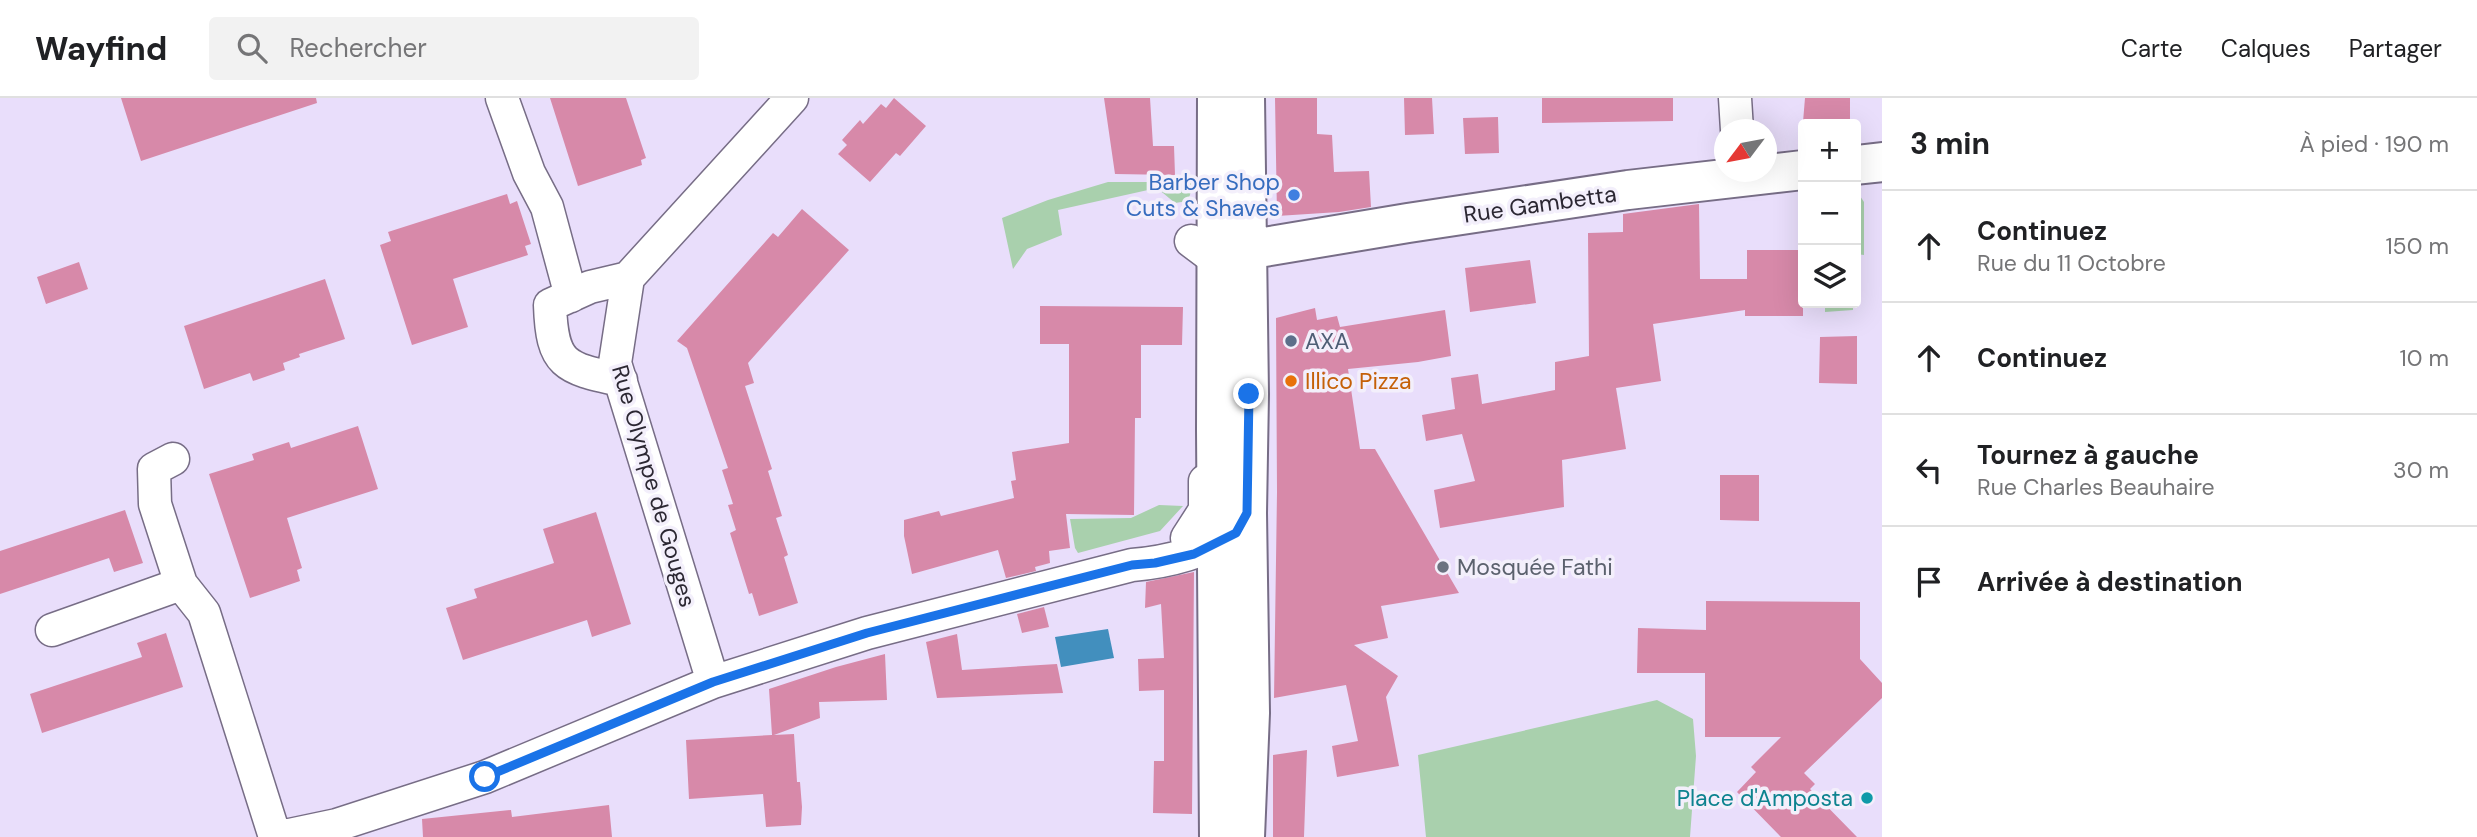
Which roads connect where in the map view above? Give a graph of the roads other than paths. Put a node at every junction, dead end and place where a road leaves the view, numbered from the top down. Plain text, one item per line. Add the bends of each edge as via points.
1 (502, 98) edge
2 (792, 98) edge
3 (1217, 98) edge
4 (1227, 98) edge
5 (1245, 98) edge
6 (1735, 98) edge
7 (1736, 119) edge
8 (1882, 162) edge
9 (1861, 164) edge
10 (1798, 170) edge
11 (1777, 172) edge
12 (1714, 178) edge
13 (1232, 234) junction
14 (628, 278) junction
15 (571, 296) junction
16 (1232, 349) junction
17 (621, 380) junction
18 (173, 459) dead end
19 (1217, 550) junction
20 (181, 584) junction
21 (52, 630) dead end
22 (713, 682) junction
23 (278, 837) edge
24 (1219, 837) edge
25 (1245, 837) edge

1 - 15 street via 547,208
2 - 14 street
3 - 13 main road
4 - 13 main road
5 - 13 main road
6 - 7 street
8 - 9 main road
10 - 11 main road, Rue Gambetta
12 - 13 main road, Rue Gambetta
13 - 16 main road
14 - 15 street
14 - 17 street, Rue Olympe de Gouges via 615,363
15 - 17 street via 550,305 551,337 564,363
16 - 19 main road via 1216,430
16 - 19 main road via 1249,394
17 - 22 street, Rue Olympe de Gouges
18 - 20 street via 154,469 155,504
19 - 22 street via 1132,565 867,633
19 - 24 main road
19 - 25 main road via 1249,717
20 - 21 street
20 - 23 street via 204,613
22 - 23 street via 485,777 337,825

